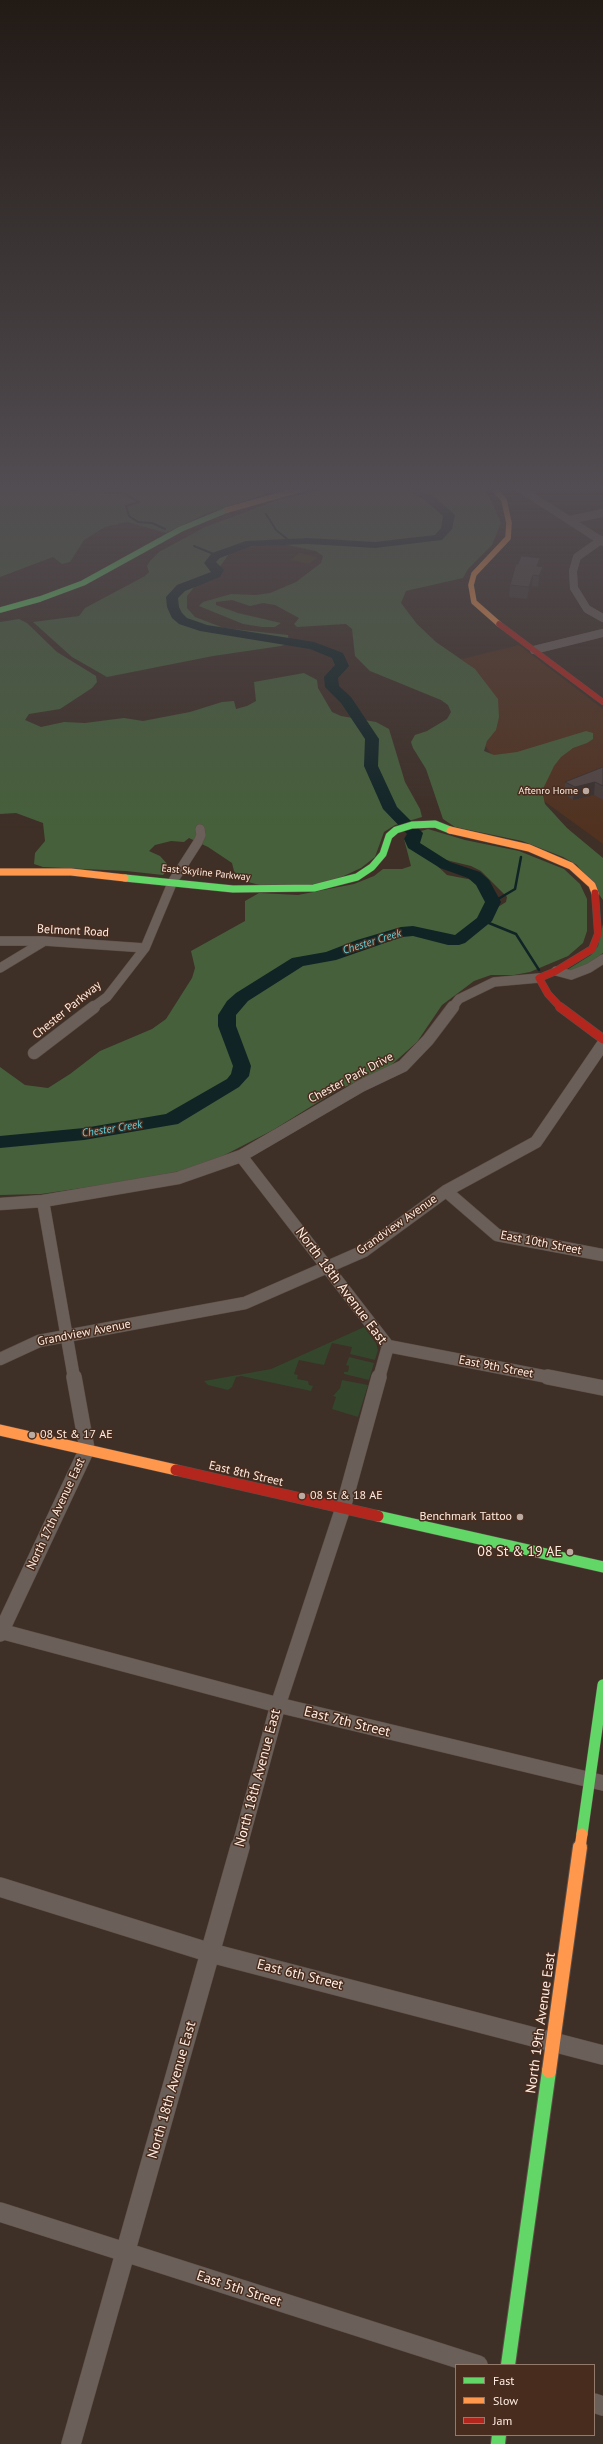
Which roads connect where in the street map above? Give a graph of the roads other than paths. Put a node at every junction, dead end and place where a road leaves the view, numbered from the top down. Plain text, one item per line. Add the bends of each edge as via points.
1 (40, 600) edge
2 (473, 600) edge
3 (581, 600) edge
4 (0, 610) edge
5 (603, 618) edge
6 (603, 633) edge
7 (534, 650) junction
8 (602, 700) edge
9 (431, 824) joint
10 (200, 828) dead end
11 (0, 872) edge
12 (173, 881) junction
13 (0, 941) edge
14 (44, 941) junction
15 (145, 948) junction
16 (603, 959) edge
17 (0, 968) edge
18 (556, 971) junction
19 (539, 978) junction
20 (603, 1039) edge
21 (603, 1044) edge
22 (34, 1053) dead end
23 (241, 1156) junction
24 (446, 1191) junction
25 (43, 1200) junction
26 (0, 1204) edge
27 (603, 1255) edge
28 (328, 1268) junction
29 (66, 1336) junction
30 (388, 1346) junction
31 (0, 1359) edge
32 (603, 1388) edge
33 (0, 1430) edge
34 (86, 1449) junction
35 (343, 1508) junction
36 (603, 1567) edge
37 (0, 1632) edge
38 (603, 1685) edge
39 (278, 1705) junction
40 (596, 1782) edge
41 (0, 1887) edge
42 (211, 1952) junction
43 (553, 2041) junction
44 (603, 2054) edge
45 (0, 2212) edge
46 (124, 2253) junction
47 (475, 2364) edge
48 (508, 2364) edge
49 (71, 2444) edge

1 - 4 street
2 - 7 street via 490,617
3 - 5 street via 586,609
6 - 7 street
7 - 8 street
9 - 12 street, East Skyline Parkway via 400,828 388,836 383,854 372,867 356,877 337,883 314,888 233,889
9 - 18 street, Chester Park Drive via 529,848 571,866 592,885 597,897 599,921 592,949
10 - 12 street, Chester Parkway via 198,842
11 - 12 street, East Skyline Parkway via 71,872
12 - 15 street, Chester Parkway
13 - 14 street, Belmont Road
14 - 15 street, Belmont Road
14 - 17 street
15 - 22 street, Chester Parkway via 107,997
16 - 18 street via 571,975
18 - 19 street, Chester Park Drive
19 - 20 street via 548,994 563,1011
19 - 23 street, Chester Park Drive via 494,982 459,999 428,1040 403,1066 361,1086
21 - 24 street, Grandview Avenue via 536,1142
23 - 25 street, Chester Park Drive via 178,1178
23 - 28 street, North 18th Avenue East
24 - 27 street, East 10th Street via 497,1235
24 - 28 street, Grandview Avenue via 364,1251
25 - 26 street, Chester Park Drive
25 - 29 street, North 17th Avenue East
28 - 29 street, Grandview Avenue via 245,1303
28 - 30 street, North 18th Avenue East
29 - 31 street, Grandview Avenue via 39,1341
29 - 34 street, North 17th Avenue East
30 - 32 street, East 9th Street
30 - 35 street, North 18th Avenue East
33 - 34 street, East 8th Street
34 - 35 street, East 8th Street
34 - 37 street, North 17th Avenue East
35 - 36 street, East 8th Street
35 - 39 street, North 18th Avenue East
37 - 39 street, East 7th Street
38 - 40 street, North 19th Avenue East
39 - 40 street, East 7th Street
39 - 42 street, North 18th Avenue East
40 - 43 street, North 19th Avenue East
41 - 42 street, East 6th Street
42 - 43 street, East 6th Street
42 - 46 street, North 18th Avenue East
43 - 44 street, East 6th Street
43 - 48 street, North 19th Avenue East
45 - 46 street, East 5th Street
46 - 47 street, East 5th Street
46 - 49 street, North 18th Avenue East

